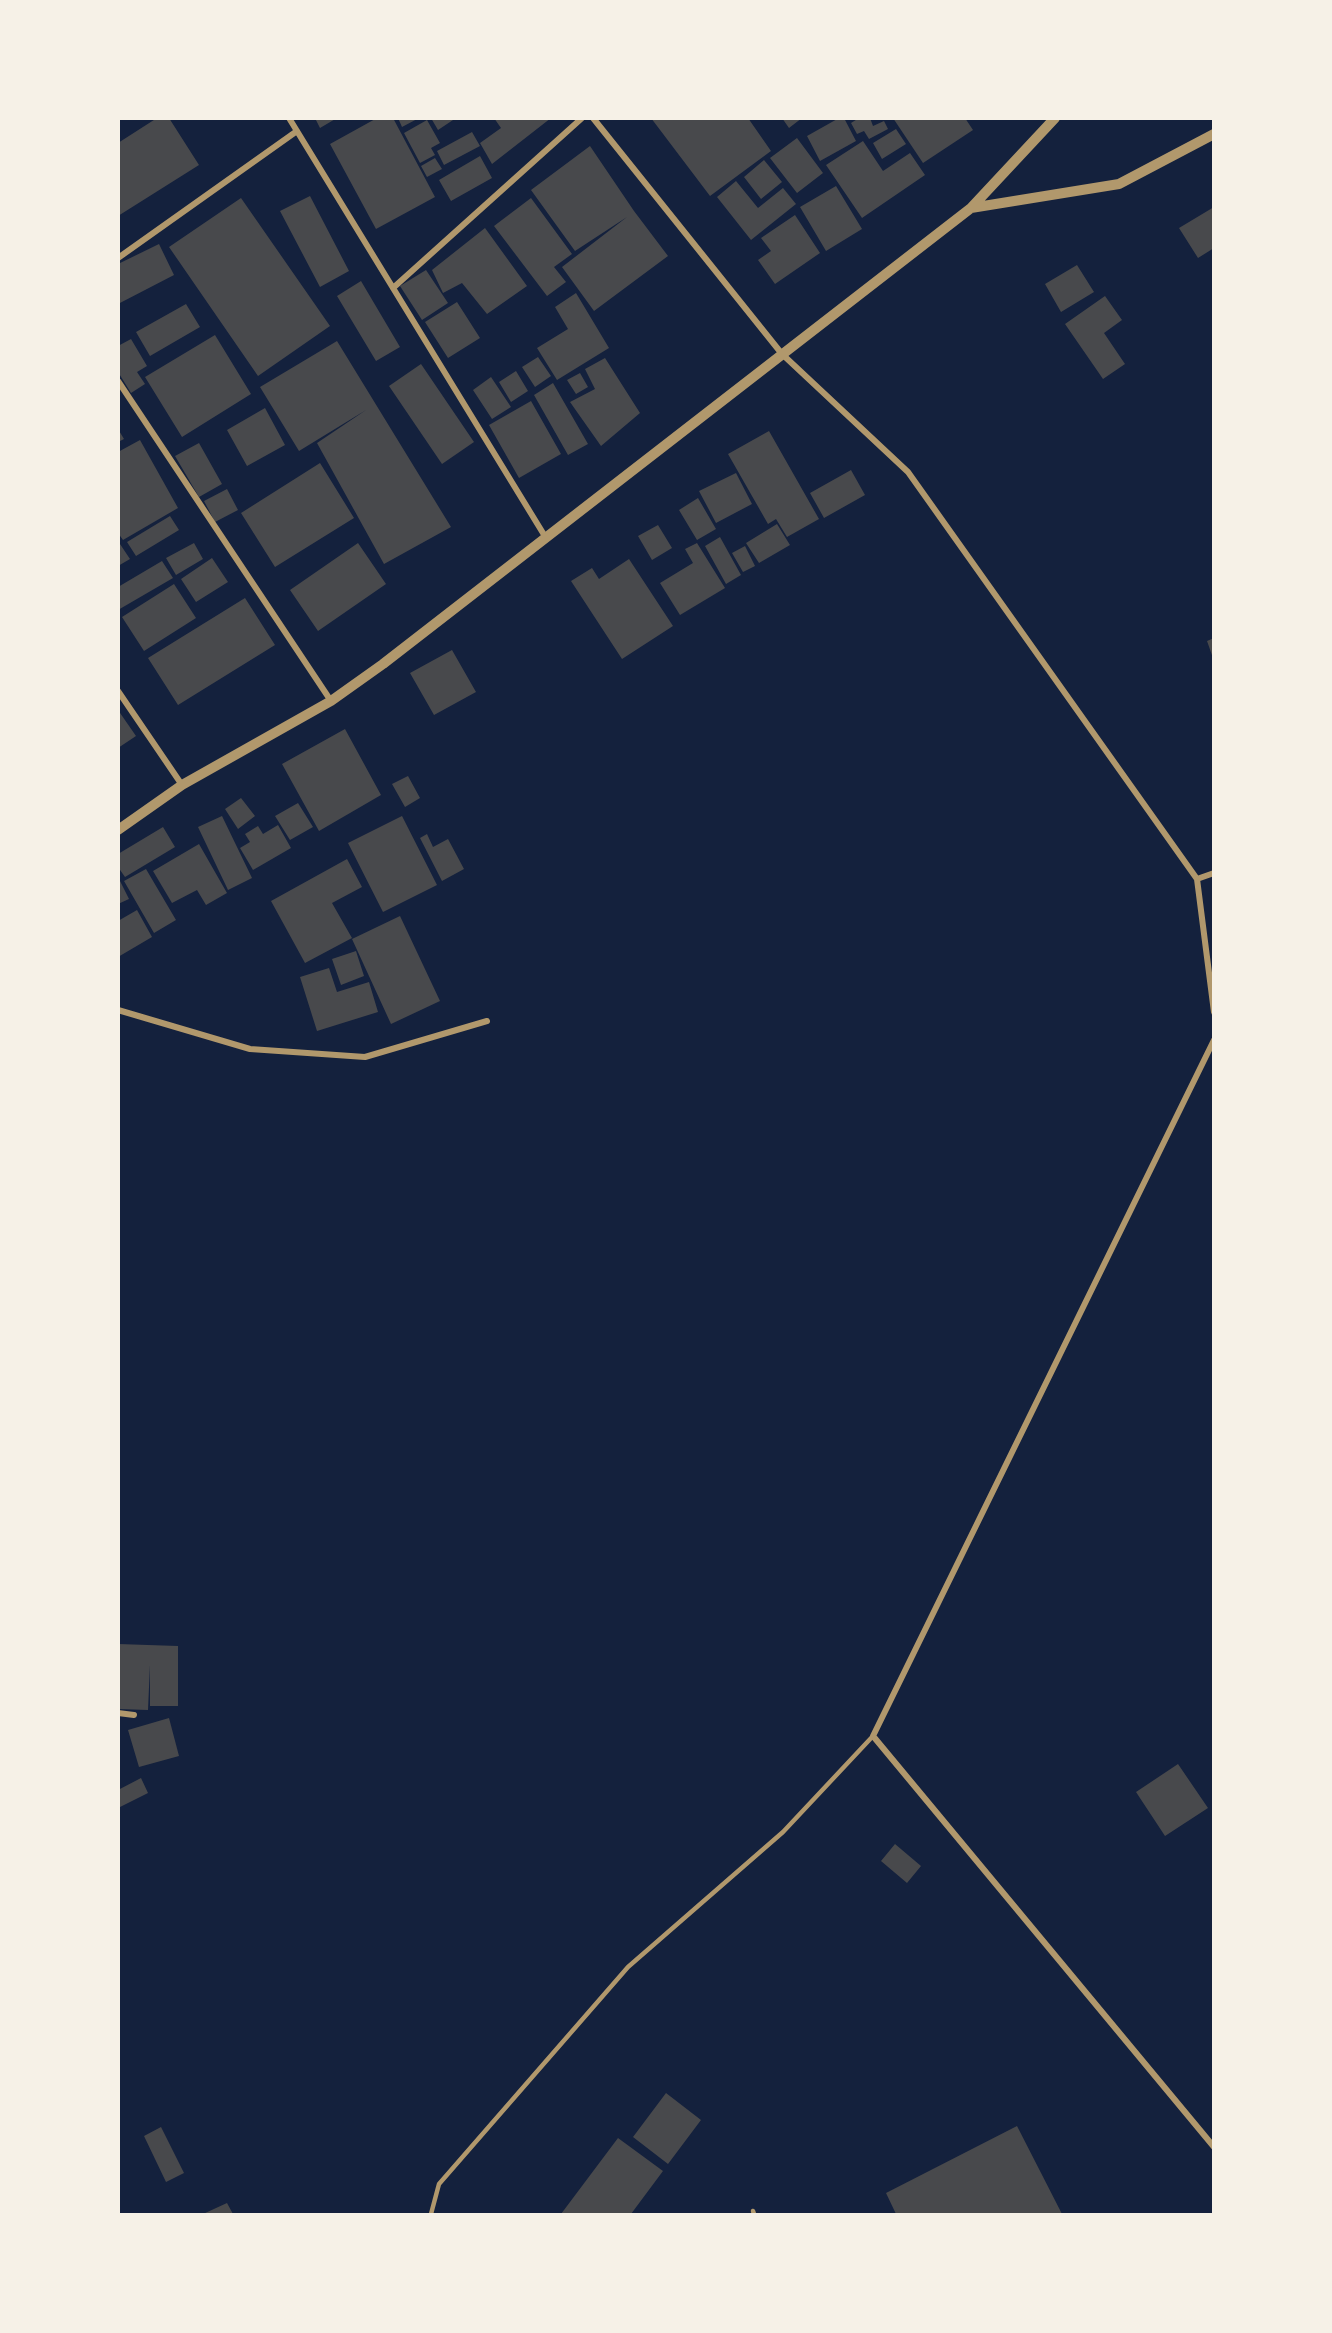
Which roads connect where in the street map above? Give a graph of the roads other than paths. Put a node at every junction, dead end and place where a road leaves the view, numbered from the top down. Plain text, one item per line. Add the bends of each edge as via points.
1 (289, 118) edge
2 (582, 118) edge
3 (593, 118) edge
4 (1055, 118) edge
5 (297, 131) junction
6 (1214, 134) edge
7 (971, 208) junction
8 (118, 258) edge
9 (393, 288) junction
10 (782, 354) junction
11 (118, 381) edge
12 (546, 538) junction
13 (118, 691) edge
14 (331, 701) junction
15 (182, 785) junction
16 (118, 830) edge
17 (1214, 873) edge
18 (1197, 879) junction
19 (118, 1010) edge
20 (1214, 1012) edge
21 (487, 1022) dead end
22 (1214, 1040) edge
23 (118, 1713) edge
24 (134, 1715) dead end
25 (873, 1736) junction
26 (1214, 2148) edge
27 (431, 2214) edge

1 - 5 street
2 - 9 street
3 - 10 street
4 - 7 street
5 - 8 street
5 - 9 street
6 - 7 street via 1119,184
7 - 10 street
9 - 12 street
10 - 12 street
10 - 18 street via 908,472
11 - 14 street
12 - 14 street
13 - 15 street
14 - 15 street
15 - 16 street
17 - 18 street
18 - 20 street
19 - 21 street via 250,1049 364,1057
22 - 25 street
23 - 24 street
25 - 26 street
25 - 27 lane via 783,1832 628,1967 439,2184

